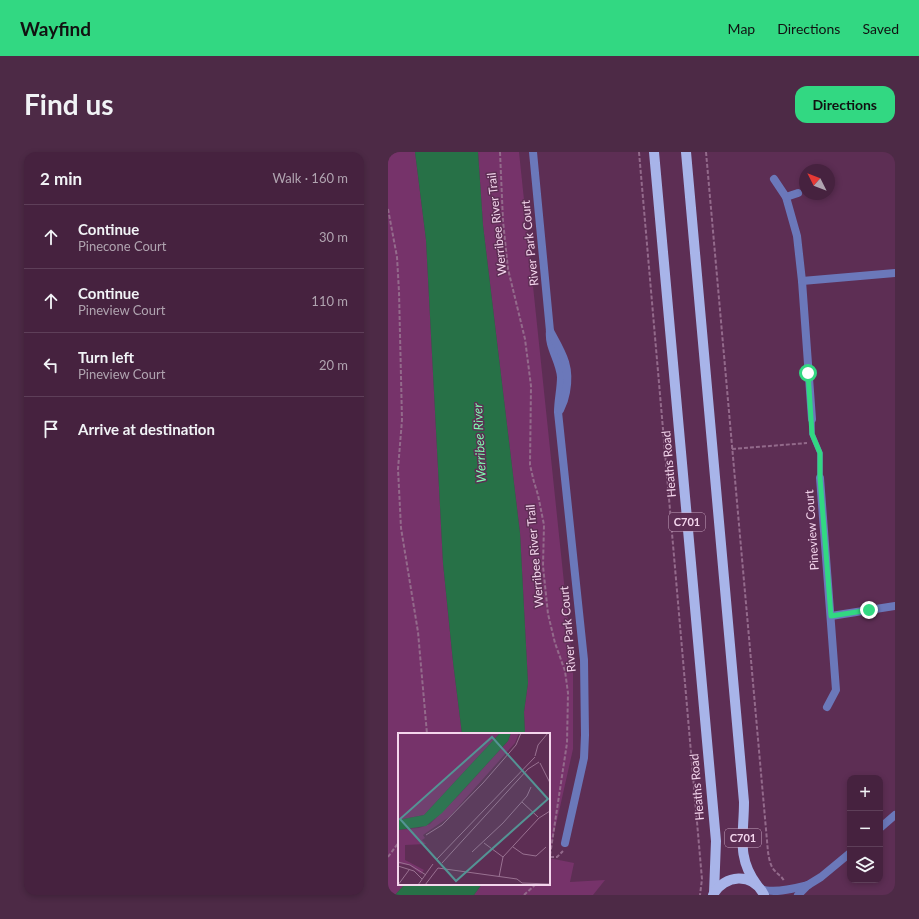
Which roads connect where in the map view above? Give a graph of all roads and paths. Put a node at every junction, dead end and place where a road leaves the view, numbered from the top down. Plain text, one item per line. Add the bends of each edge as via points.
1 (500, 152) edge
2 (533, 152) edge
3 (639, 152) edge
4 (654, 152) edge
5 (686, 152) edge
6 (706, 152) edge
7 (774, 180) dead end
8 (798, 193) dead end
9 (786, 197) junction
10 (388, 209) edge
11 (895, 273) edge
12 (802, 281) junction
13 (812, 419) joint
14 (816, 442) junction
15 (732, 449) junction
16 (820, 478) joint
17 (895, 606) edge
18 (831, 616) junction
19 (827, 708) dead end
20 (427, 733) edge
21 (895, 815) edge
22 (883, 825) edge
23 (565, 842) dead end
24 (398, 843) edge
25 (550, 855) edge
26 (847, 855) edge
27 (388, 857) edge
28 (784, 880) dead end
29 (535, 885) edge
30 (808, 885) junction
31 (760, 889) edge
32 (714, 894) edge
33 (524, 895) edge
34 (700, 895) edge
35 (798, 895) edge

1 - 25 path, Werribee River Trail via 508,269 524,339 531,386 530,465 544,525 543,566 548,614 565,671 568,692 567,743
2 - 23 street, River Park Court via 550,331 568,369 566,390 558,412 584,660 584,758
3 - 34 path via 702,879
4 - 32 main road, Heaths Road / C701 via 716,841
5 - 31 main road, C701 via 744,802 742,854 751,877
6 - 15 path
7 - 9 street
8 - 9 street
9 - 12 street via 797,236
10 - 20 path via 397,257 399,292 402,420 398,469 401,528 418,632
11 - 12 street
12 - 13 street
13 - 14 lane, Pineview Court via 812,434
14 - 15 path
14 - 16 lane, Pineview Court via 820,453
15 - 28 path via 768,852 774,870
16 - 18 street, Pineview Court
17 - 18 street
18 - 19 street, Pineview Court via 836,690
21 - 22 street
24 - 27 path
26 - 30 street
29 - 33 path
30 - 31 street via 780,890
30 - 35 street
31 - 32 main road, C701 via 746,879 735,878 723,883

